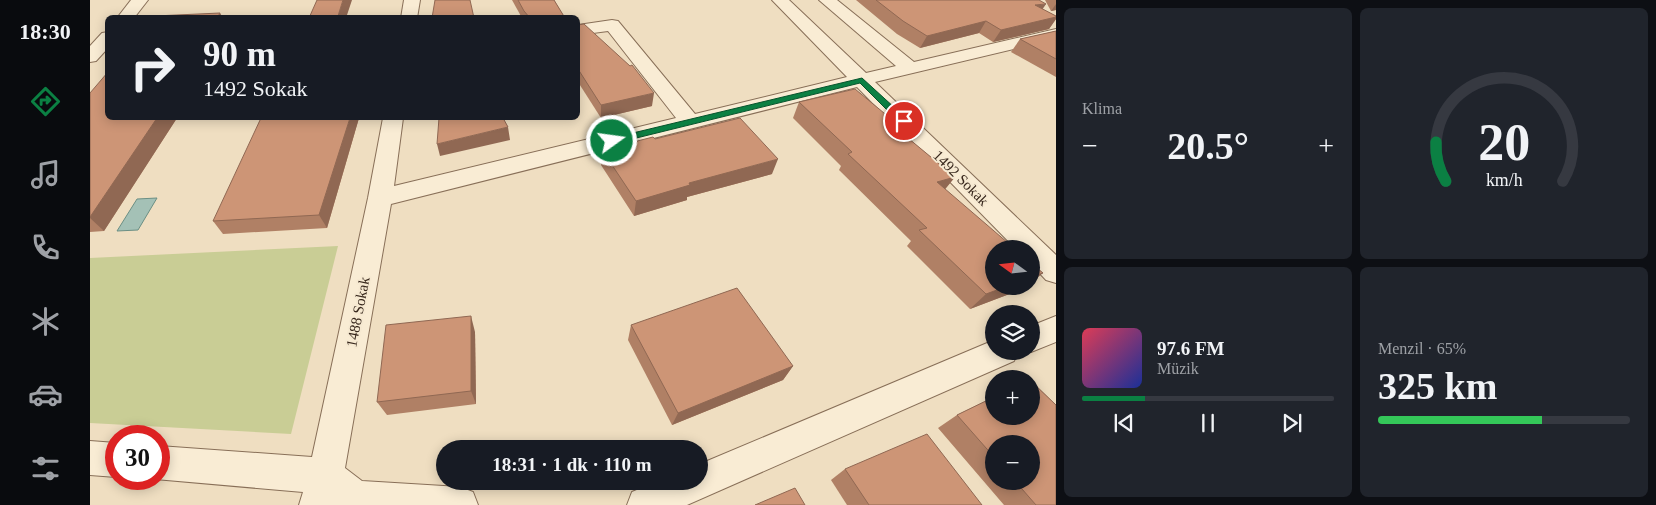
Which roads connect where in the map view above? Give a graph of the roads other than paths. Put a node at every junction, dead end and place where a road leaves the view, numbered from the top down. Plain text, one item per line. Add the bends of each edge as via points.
1 (140, 0) edge
2 (412, 0) edge
3 (780, 0) edge
4 (827, 0) edge
5 (128, 15) edge
6 (410, 15) edge
7 (580, 30) edge
8 (1056, 34) edge
9 (105, 40) edge
10 (90, 57) edge
11 (910, 68) junction
12 (862, 80) junction
13 (393, 120) edge
14 (690, 122) junction
15 (380, 198) junction
16 (1056, 272) edge
17 (1056, 329) edge
18 (1040, 335) edge
19 (985, 359) edge
20 (90, 458) edge
21 (105, 459) edge
22 (170, 465) edge
23 (321, 491) edge
24 (460, 505) edge
25 (645, 505) edge

1 - 5 street
2 - 6 street
3 - 12 street, 1492 Sokak
4 - 11 street
7 - 14 street via 612,25
8 - 11 street
9 - 10 street
11 - 12 street
12 - 14 street
12 - 16 street, 1492 Sokak
13 - 15 street, 1488 Sokak
14 - 15 street
15 - 23 street, 1488 Sokak
17 - 18 street
19 - 25 street
20 - 21 street
22 - 23 street
23 - 24 street via 356,499

